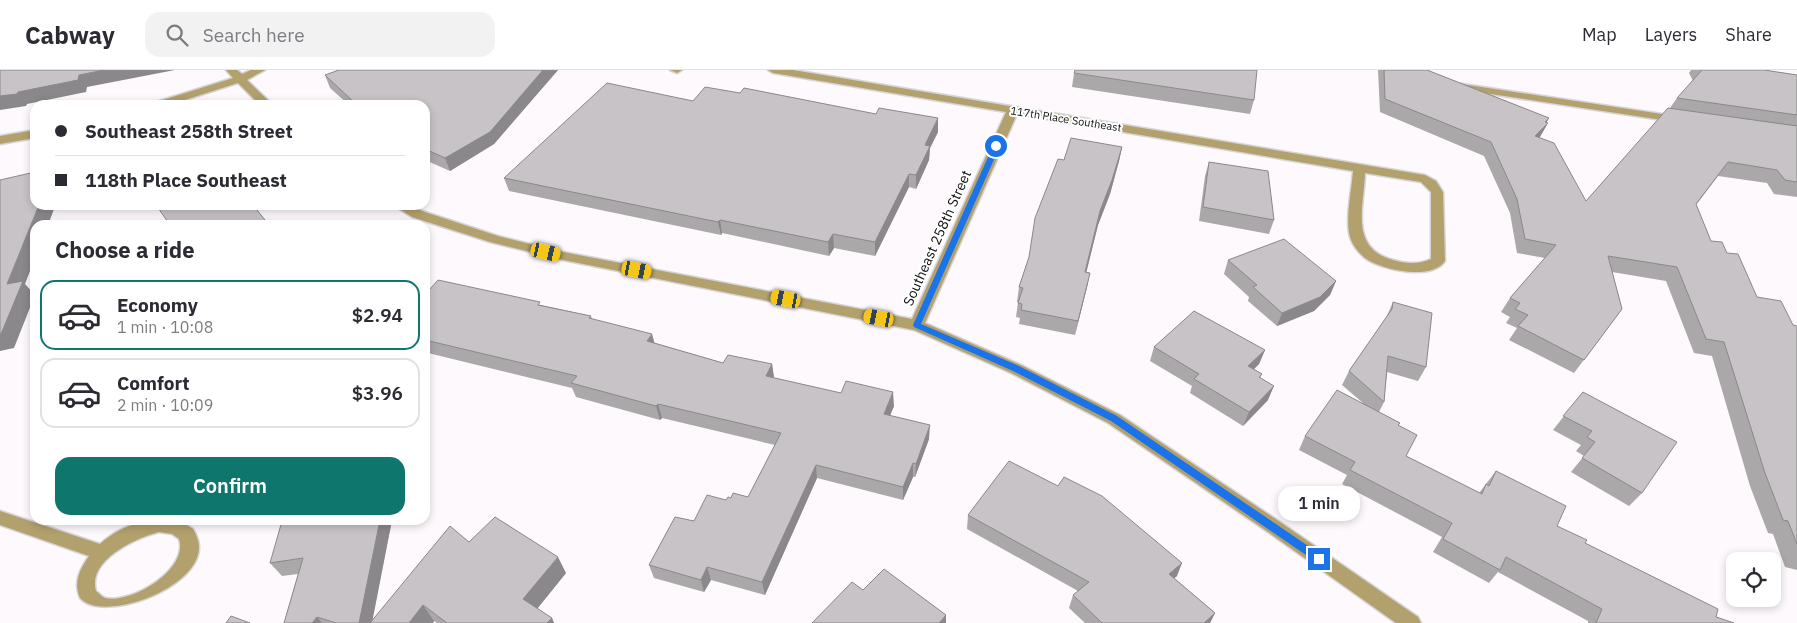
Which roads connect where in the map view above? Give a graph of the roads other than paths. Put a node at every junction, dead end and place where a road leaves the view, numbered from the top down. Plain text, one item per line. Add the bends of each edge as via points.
1 (231, 70) edge
2 (260, 70) edge
3 (773, 70) edge
4 (240, 79) junction
5 (1454, 86) edge
6 (173, 100) edge
7 (262, 100) edge
8 (1012, 110) junction
9 (1698, 122) edge
10 (30, 135) edge
11 (0, 140) edge
12 (1360, 168) junction
13 (409, 210) edge
14 (917, 325) junction
15 (0, 518) edge
16 (102, 552) junction
17 (1411, 623) edge

1 - 4 street
2 - 4 street
3 - 8 street, 117th Place Southeast
4 - 6 street
4 - 7 street
5 - 9 street
8 - 12 street, 117th Place Southeast
8 - 14 street, Southeast 258th Street
10 - 11 street
12 - 12 street, 117th Place Southeast via 1356,236 1364,248 1386,263 1405,268 1427,267 1438,261 1436,192 1432,184 1425,179
13 - 14 street via 495,239 563,256
14 - 17 street via 1016,369 1114,419
15 - 16 street
16 - 16 street via 90,568 85,584 88,596 99,605 116,606 138,602 158,591 175,577 186,561 190,546 187,534 175,527 158,526 140,529

